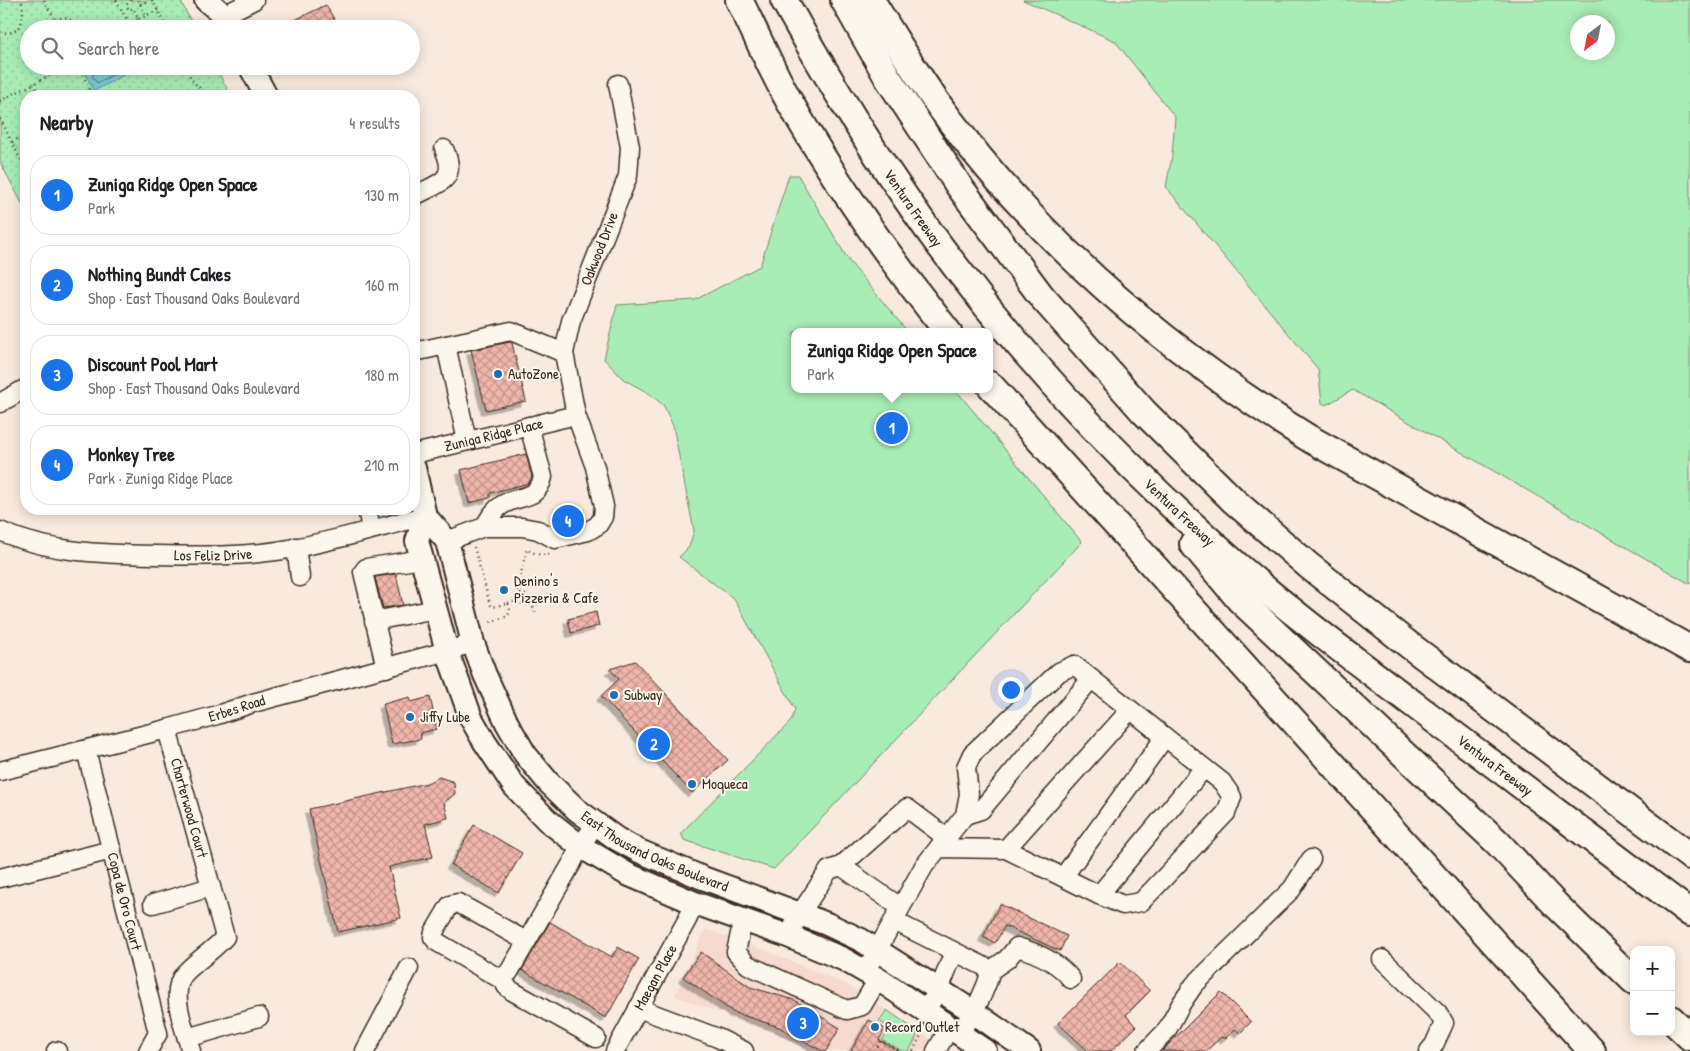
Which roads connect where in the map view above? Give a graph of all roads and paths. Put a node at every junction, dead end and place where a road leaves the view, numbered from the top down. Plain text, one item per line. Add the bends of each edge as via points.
1 (21, 0) edge
2 (44, 0) edge
3 (116, 0) edge
4 (138, 0) edge
5 (144, 0) edge
6 (152, 0) edge
7 (206, 0) edge
8 (254, 0) edge
9 (739, 0) edge
10 (784, 0) edge
11 (844, 0) edge
12 (871, 0) edge
13 (130, 1) edge
14 (140, 4) junction
15 (126, 5) junction
16 (120, 8) junction
17 (133, 8) junction
18 (158, 10) junction
19 (226, 15) edge
20 (146, 16) junction
21 (140, 18) junction
22 (54, 19) joint
23 (22, 20) edge
24 (72, 20) edge
25 (126, 20) edge
26 (135, 20) edge
27 (163, 20) edge
28 (20, 24) edge
29 (0, 32) edge
30 (50, 75) edge
31 (82, 75) edge
32 (189, 75) edge
33 (255, 75) edge
34 (33, 84) junction
35 (618, 84) dead end
36 (21, 90) edge
37 (36, 90) edge
38 (90, 90) edge
39 (201, 90) edge
40 (263, 90) edge
41 (20, 91) edge
42 (0, 101) edge
43 (0, 119) edge
44 (20, 137) edge
45 (12, 142) junction
46 (444, 149) dead end
47 (20, 158) edge
48 (420, 193) edge
49 (945, 328) edge
50 (446, 345) junction
51 (420, 351) edge
52 (564, 353) junction
53 (993, 388) edge
54 (20, 391) edge
55 (0, 403) edge
56 (576, 416) junction
57 (530, 426) junction
58 (467, 441) junction
59 (420, 453) edge
60 (1142, 478) junction
61 (420, 494) edge
62 (368, 515) edge
63 (425, 516) junction
64 (484, 527) junction
65 (371, 529) junction
66 (0, 531) edge
67 (448, 541) junction
68 (474, 545) dead end
69 (296, 547) junction
70 (553, 554) dead end
71 (422, 560) junction
72 (300, 577) dead end
73 (516, 596) junction
74 (517, 600) junction
75 (508, 603) junction
76 (532, 604) junction
77 (436, 609) junction
78 (535, 612) dead end
79 (374, 621) junction
80 (493, 622) dead end
81 (473, 643) junction
82 (1690, 648) edge
83 (447, 652) junction
84 (386, 668) junction
85 (1091, 679) junction
86 (1130, 710) junction
87 (167, 729) junction
88 (1165, 737) junction
89 (86, 750) junction
90 (1204, 768) junction
91 (0, 771) edge
92 (965, 815) junction
93 (596, 824) junction
94 (943, 843) junction
95 (580, 846) junction
96 (1006, 849) junction
97 (112, 850) junction
98 (1690, 856) edge
99 (1311, 860) dead end
100 (841, 866) junction
101 (1062, 877) junction
102 (0, 878) edge
103 (211, 887) junction
104 (1098, 895) junction
105 (694, 902) junction
106 (153, 904) dead end
107 (1690, 913) edge
108 (800, 914) junction
109 (897, 914) junction
110 (743, 920) junction
111 (788, 936) junction
112 (526, 941) junction
113 (878, 950) junction
114 (954, 952) junction
115 (1382, 959) dead end
116 (409, 968) dead end
117 (991, 970) junction
118 (872, 976) junction
119 (503, 977) junction
120 (1630, 978) edge
121 (1071, 979) dead end
122 (939, 990) junction
123 (638, 1008) junction
124 (925, 1011) junction
125 (974, 1013) junction
126 (259, 1017) dead end
127 (1675, 1023) edge
128 (955, 1030) junction
129 (922, 1033) dead end
130 (1690, 1037) edge
131 (596, 1038) dead end
132 (189, 1045) edge
133 (148, 1051) edge
134 (365, 1051) edge
135 (615, 1051) edge
136 (744, 1051) edge
137 (875, 1051) edge
138 (900, 1051) edge
139 (913, 1051) edge
140 (936, 1051) edge
141 (985, 1051) edge
142 (1029, 1051) edge
143 (1148, 1051) edge
144 (1429, 1051) edge
145 (1592, 1051) edge

1 - 23 path
2 - 22 path
3 - 16 path
4 - 14 path
5 - 14 path
6 - 18 path
7 - 19 main road
8 - 19 street
9 - 49 highway via 788,99 856,209
10 - 60 highway, Ventura Freeway via 876,155 927,229 1028,354
11 - 98 highway via 888,78 959,186 1042,297 1144,412 1234,501 1309,566
12 - 82 highway via 952,123 1004,186 1051,238 1153,330 1264,411 1310,439
13 - 15 path
13 - 17 path
14 - 20 path
15 - 16 path
15 - 17 path via 129,10
16 - 25 path
17 - 21 path
18 - 20 path
18 - 27 path
20 - 21 path
21 - 26 path
22 - 24 path
28 - 29 path via 13,32
30 - 34 path
31 - 38 path
32 - 39 path
33 - 40 main road
34 - 36 path
34 - 37 path
35 - 52 street, Oakwood Drive via 630,147 628,176 571,321
41 - 42 path
43 - 45 path
44 - 45 path
45 - 47 path
46 - 48 street via 450,161 450,171 445,180
50 - 51 street
50 - 52 street via 511,332
50 - 58 street
52 - 56 street, Oakwood Drive
53 - 145 highway
54 - 55 street
56 - 57 street, Zuniga Ridge Place
56 - 64 street, Oakwood Drive via 595,467 604,506 598,525 588,531 555,539 538,530 522,527
57 - 58 street, Zuniga Ridge Place
57 - 64 street via 543,477 541,485 534,494 495,510
58 - 59 street, Zuniga Ridge Place
60 - 107 highway, Ventura Freeway via 1238,567 1339,648
60 - 120 highway via 1240,599 1497,842
61 - 63 main road, East Thousand Oaks Boulevard
62 - 65 street
63 - 65 street, Los Feliz Drive
63 - 67 main road, East Thousand Oaks Boulevard
63 - 71 main road, East Thousand Oaks Boulevard via 417,541
64 - 67 street
65 - 69 street, Los Feliz Drive
66 - 69 street, Los Feliz Drive via 53,547 97,554 195,556 250,554
67 - 81 main road, East Thousand Oaks Boulevard
68 - 75 path via 490,604 494,607
69 - 72 street
70 - 73 path via 546,556 527,549
71 - 77 main road, East Thousand Oaks Boulevard
71 - 79 street via 364,570
73 - 74 path
73 - 76 path via 520,593 526,595
74 - 75 path
74 - 76 path via 523,605
75 - 80 path via 508,616
76 - 78 path
77 - 79 street
77 - 83 main road, East Thousand Oaks Boulevard
79 - 84 street
81 - 83 street, Erbes Road
81 - 93 main road, East Thousand Oaks Boulevard via 507,723 525,754 548,782
83 - 84 street, Erbes Road
83 - 95 main road, East Thousand Oaks Boulevard via 471,718 514,786 547,820
84 - 87 street, Erbes Road
85 - 86 street
85 - 92 street via 981,810
85 - 92 street via 1074,665 1058,672 972,754 966,767 969,794
86 - 88 street
86 - 96 street
87 - 89 street, Erbes Road
87 - 103 street, Charterwood Court
88 - 90 street
88 - 101 street
89 - 91 street, Erbes Road
89 - 97 street, Copa de Oro Court
90 - 104 street
90 - 104 street via 1222,782 1232,797 1226,813 1141,902 1123,904
92 - 94 street
93 - 95 street
93 - 108 main road, East Thousand Oaks Boulevard via 663,862
94 - 96 street
94 - 100 street via 907,808
94 - 109 street via 924,866
95 - 105 main road, East Thousand Oaks Boulevard via 627,874
95 - 112 street
96 - 101 street
97 - 102 street
97 - 133 street, Copa de Oro Court via 158,1033
99 - 143 street via 1292,890 1194,985 1167,1030
100 - 108 street via 830,870
100 - 109 street
101 - 104 street
103 - 106 street
103 - 132 street, Charterwood Court via 225,937 184,973 178,984 177,998
105 - 110 main road, East Thousand Oaks Boulevard
105 - 123 street, Maegan Place
108 - 111 street
108 - 113 main road, East Thousand Oaks Boulevard
109 - 113 street
109 - 114 street
110 - 111 main road, East Thousand Oaks Boulevard
110 - 118 street via 736,952 748,965 847,1010 862,1006
111 - 118 main road, East Thousand Oaks Boulevard via 843,959
112 - 119 street
112 - 119 street via 458,903 450,905 434,932 437,942 497,977
113 - 118 street
113 - 122 main road, East Thousand Oaks Boulevard
114 - 117 street
114 - 122 street
115 - 144 street via 1438,1013 1444,1023
116 - 134 street
117 - 121 street via 1008,959 1018,947 1062,968
117 - 125 street
118 - 124 main road, East Thousand Oaks Boulevard
119 - 131 street via 512,991
122 - 124 street
122 - 125 main road, East Thousand Oaks Boulevard
123 - 135 street, Maegan Place
123 - 136 street
124 - 128 main road, East Thousand Oaks Boulevard
125 - 128 street
125 - 142 main road, East Thousand Oaks Boulevard
126 - 132 street, Charterwood Court
127 - 130 highway
128 - 140 street
128 - 141 main road, East Thousand Oaks Boulevard
129 - 139 path
137 - 138 path via 881,1041

